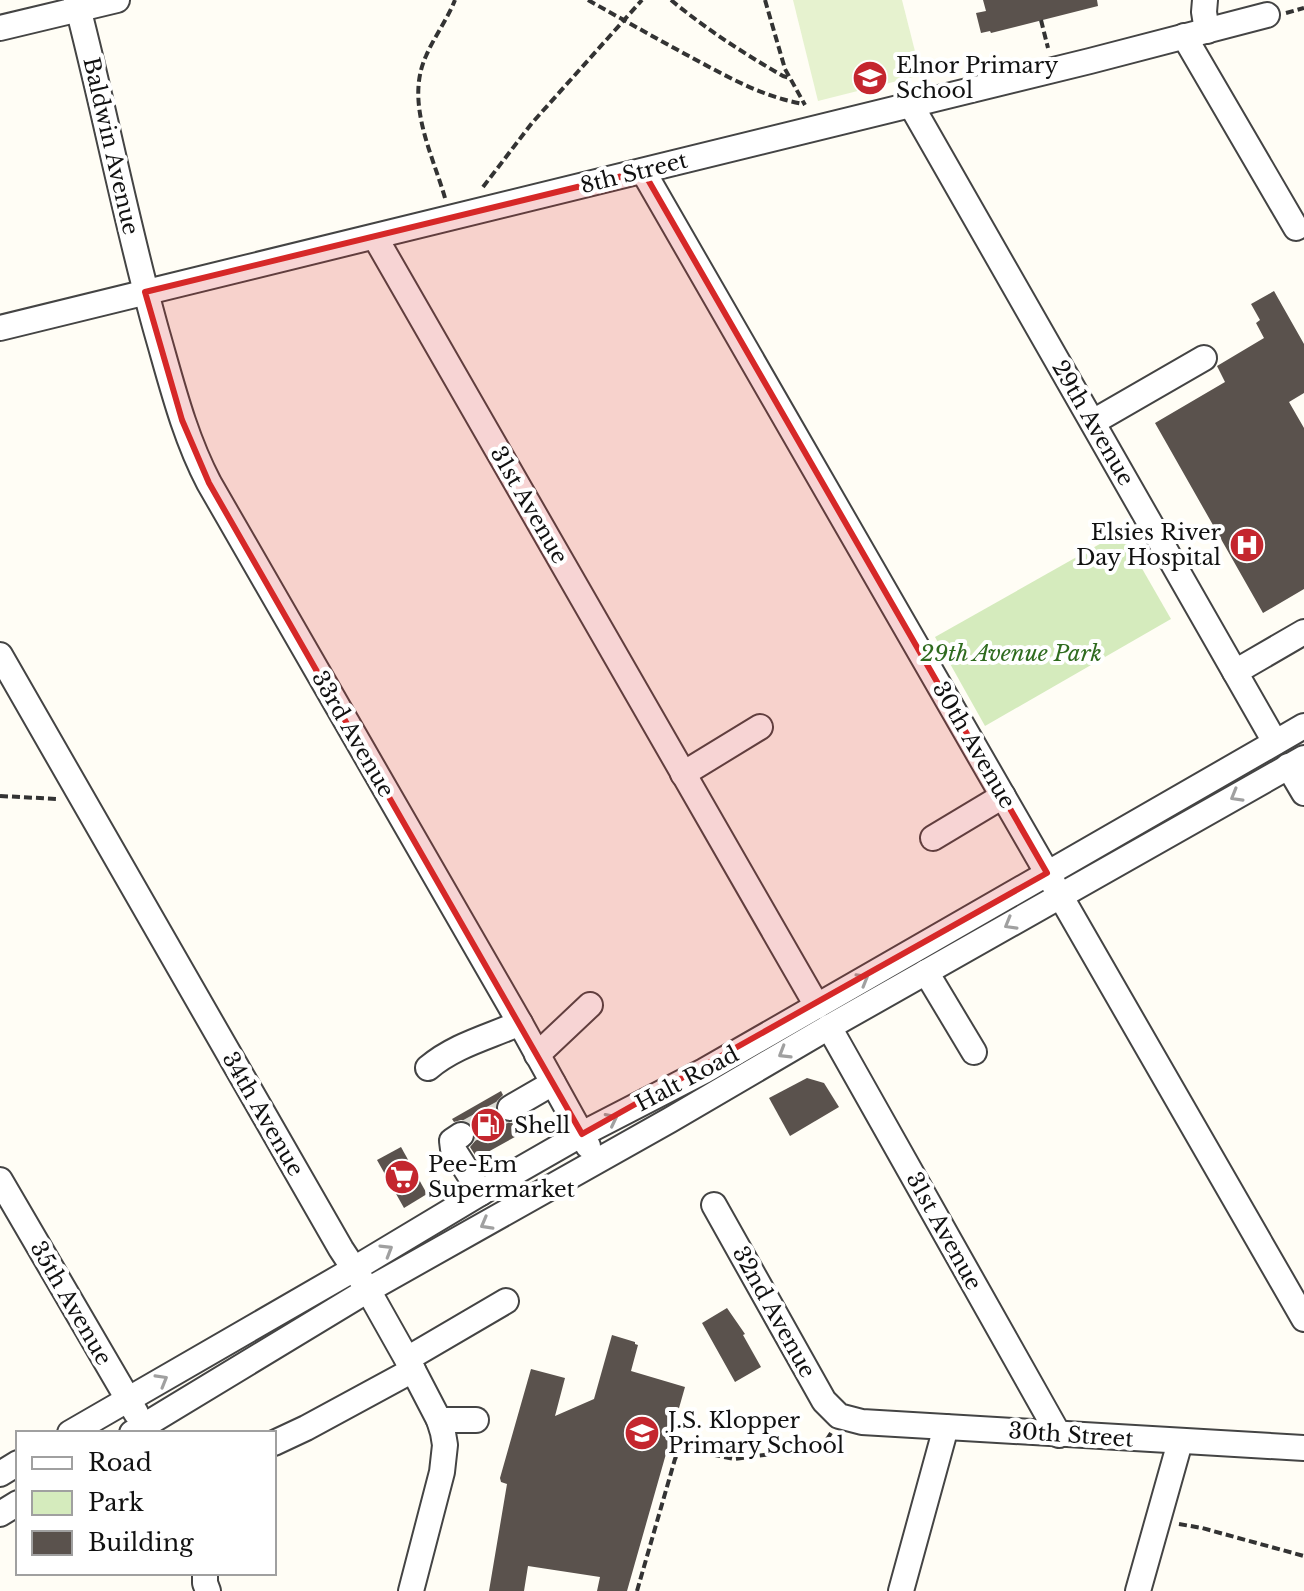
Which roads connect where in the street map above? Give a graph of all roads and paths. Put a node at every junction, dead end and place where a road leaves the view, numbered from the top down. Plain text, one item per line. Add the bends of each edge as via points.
1 (117, 0) edge
2 (455, 0) edge
3 (588, 0) edge
4 (642, 0) edge
5 (671, 0) edge
6 (765, 0) edge
7 (1205, 0) edge
8 (78, 5) edge
9 (1304, 8) edge
10 (1273, 15) joint
11 (1041, 20) dead end
12 (625, 21) junction
13 (0, 28) edge
14 (1196, 33) junction
15 (1050, 59) dead end
16 (790, 78) junction
17 (804, 104) junction
18 (911, 105) junction
19 (813, 117) dead end
20 (643, 171) junction
21 (481, 190) dead end
22 (445, 206) dead end
23 (1296, 228) dead end
24 (375, 237) junction
25 (145, 292) junction
26 (0, 328) edge
27 (1204, 358) dead end
28 (1093, 422) junction
29 (1304, 632) edge
30 (0, 655) edge
31 (1235, 672) junction
32 (1304, 726) edge
33 (760, 727) dead end
34 (1275, 742) junction
35 (1296, 762) edge
36 (683, 774) junction
37 (78, 791) junction
38 (1304, 793) edge
39 (0, 796) edge
40 (1003, 796) junction
41 (933, 838) dead end
42 (1047, 873) junction
43 (1060, 895) junction
44 (926, 972) junction
45 (590, 1005) dead end
46 (823, 1016) junction
47 (520, 1023) junction
48 (974, 1052) dead end
49 (537, 1055) junction
50 (428, 1068) dead end
51 (553, 1083) junction
52 (510, 1108) tunnel mouth
53 (582, 1134) junction
54 (461, 1135) dead end
55 (596, 1161) junction
56 (0, 1180) edge
57 (481, 1193) junction
58 (714, 1205) dead end
59 (354, 1269) junction
60 (368, 1290) junction
61 (506, 1301) dead end
62 (1304, 1319) edge
63 (410, 1364) junction
64 (127, 1400) junction
65 (839, 1416) junction
66 (439, 1420) junction
67 (476, 1420) dead end
68 (946, 1427) junction
69 (138, 1429) edge
70 (73, 1431) edge
71 (1059, 1435) junction
72 (276, 1442) edge
73 (1180, 1442) junction
74 (1304, 1448) edge
75 (1157, 1521) junction
76 (1304, 1556) edge
77 (411, 1591) edge
78 (637, 1591) edge
79 (901, 1591) edge
80 (1138, 1591) edge

1 - 8 street
2 - 22 path via 425,58 418,99
3 - 12 path
4 - 12 path
5 - 16 path via 732,46
6 - 16 path
7 - 14 street
8 - 13 street
8 - 25 street, Baldwin Avenue
9 - 10 path
10 - 14 street, 8th Street
11 - 15 path
12 - 17 path via 728,77
12 - 21 path via 532,123
14 - 18 street, 8th Street
14 - 23 street
16 - 17 path
17 - 19 path
18 - 20 street, 8th Street
18 - 28 street, 29th Avenue
20 - 24 street, 8th Street
20 - 40 street, 30th Avenue
24 - 25 street, 8th Street
24 - 36 street, 31st Avenue
25 - 26 street, 8th Street
25 - 47 street, 33rd Avenue via 193,453
27 - 28 street
28 - 31 street, 29th Avenue
29 - 31 street
30 - 37 street, 34th Avenue
31 - 34 street, 29th Avenue
32 - 34 street, Halt Road
33 - 36 street
34 - 42 street, Halt Road
35 - 38 street
35 -> 43 street, Halt Road
36 - 46 street, 31st Avenue
37 - 39 path via 62,799
37 - 59 street, 34th Avenue
40 - 41 street
40 - 42 street, 30th Avenue
42 - 43 street, 30th Avenue
46 -> 42 street, Halt Road
43 -> 44 street, Halt Road
43 - 62 street, 30th Avenue
44 - 46 street, Halt Road
44 - 48 street
45 - 49 street
53 -> 46 street, Halt Road
46 -> 55 street, Halt Road via 670,1120
46 - 71 street, 31st Avenue
47 - 49 street, 33rd Avenue
47 - 50 street
49 - 51 street, 33rd Avenue
51 - 52 street
51 - 53 street, 33rd Avenue
53 - 55 street, 33rd Avenue
53 - 57 street, Halt Road
54 - 57 street via 452,1141 453,1149
55 -> 60 street, Halt Road
56 - 64 street, 35th Avenue
59 -> 57 street, Halt Road
58 - 65 street, 32nd Avenue via 824,1401
59 - 60 street, 34th Avenue
64 -> 59 street, Halt Road
60 - 63 street, 34th Avenue
60 - 69 street, Halt Road
61 - 63 street
63 - 66 street, 34th Avenue
63 - 72 street
64 - 69 street, 35th Avenue
64 - 70 street, Halt Road
65 - 68 street, 30th Street
65 - 78 path via 822,1447 734,1459 686,1449 678,1453
66 - 67 street
66 - 77 street, 34th Avenue via 445,1445 442,1472
68 - 71 street, 30th Street
68 - 79 street
71 - 73 street, 30th Street
73 - 74 street, 30th Street
73 - 75 street
75 - 76 path
75 - 80 street

